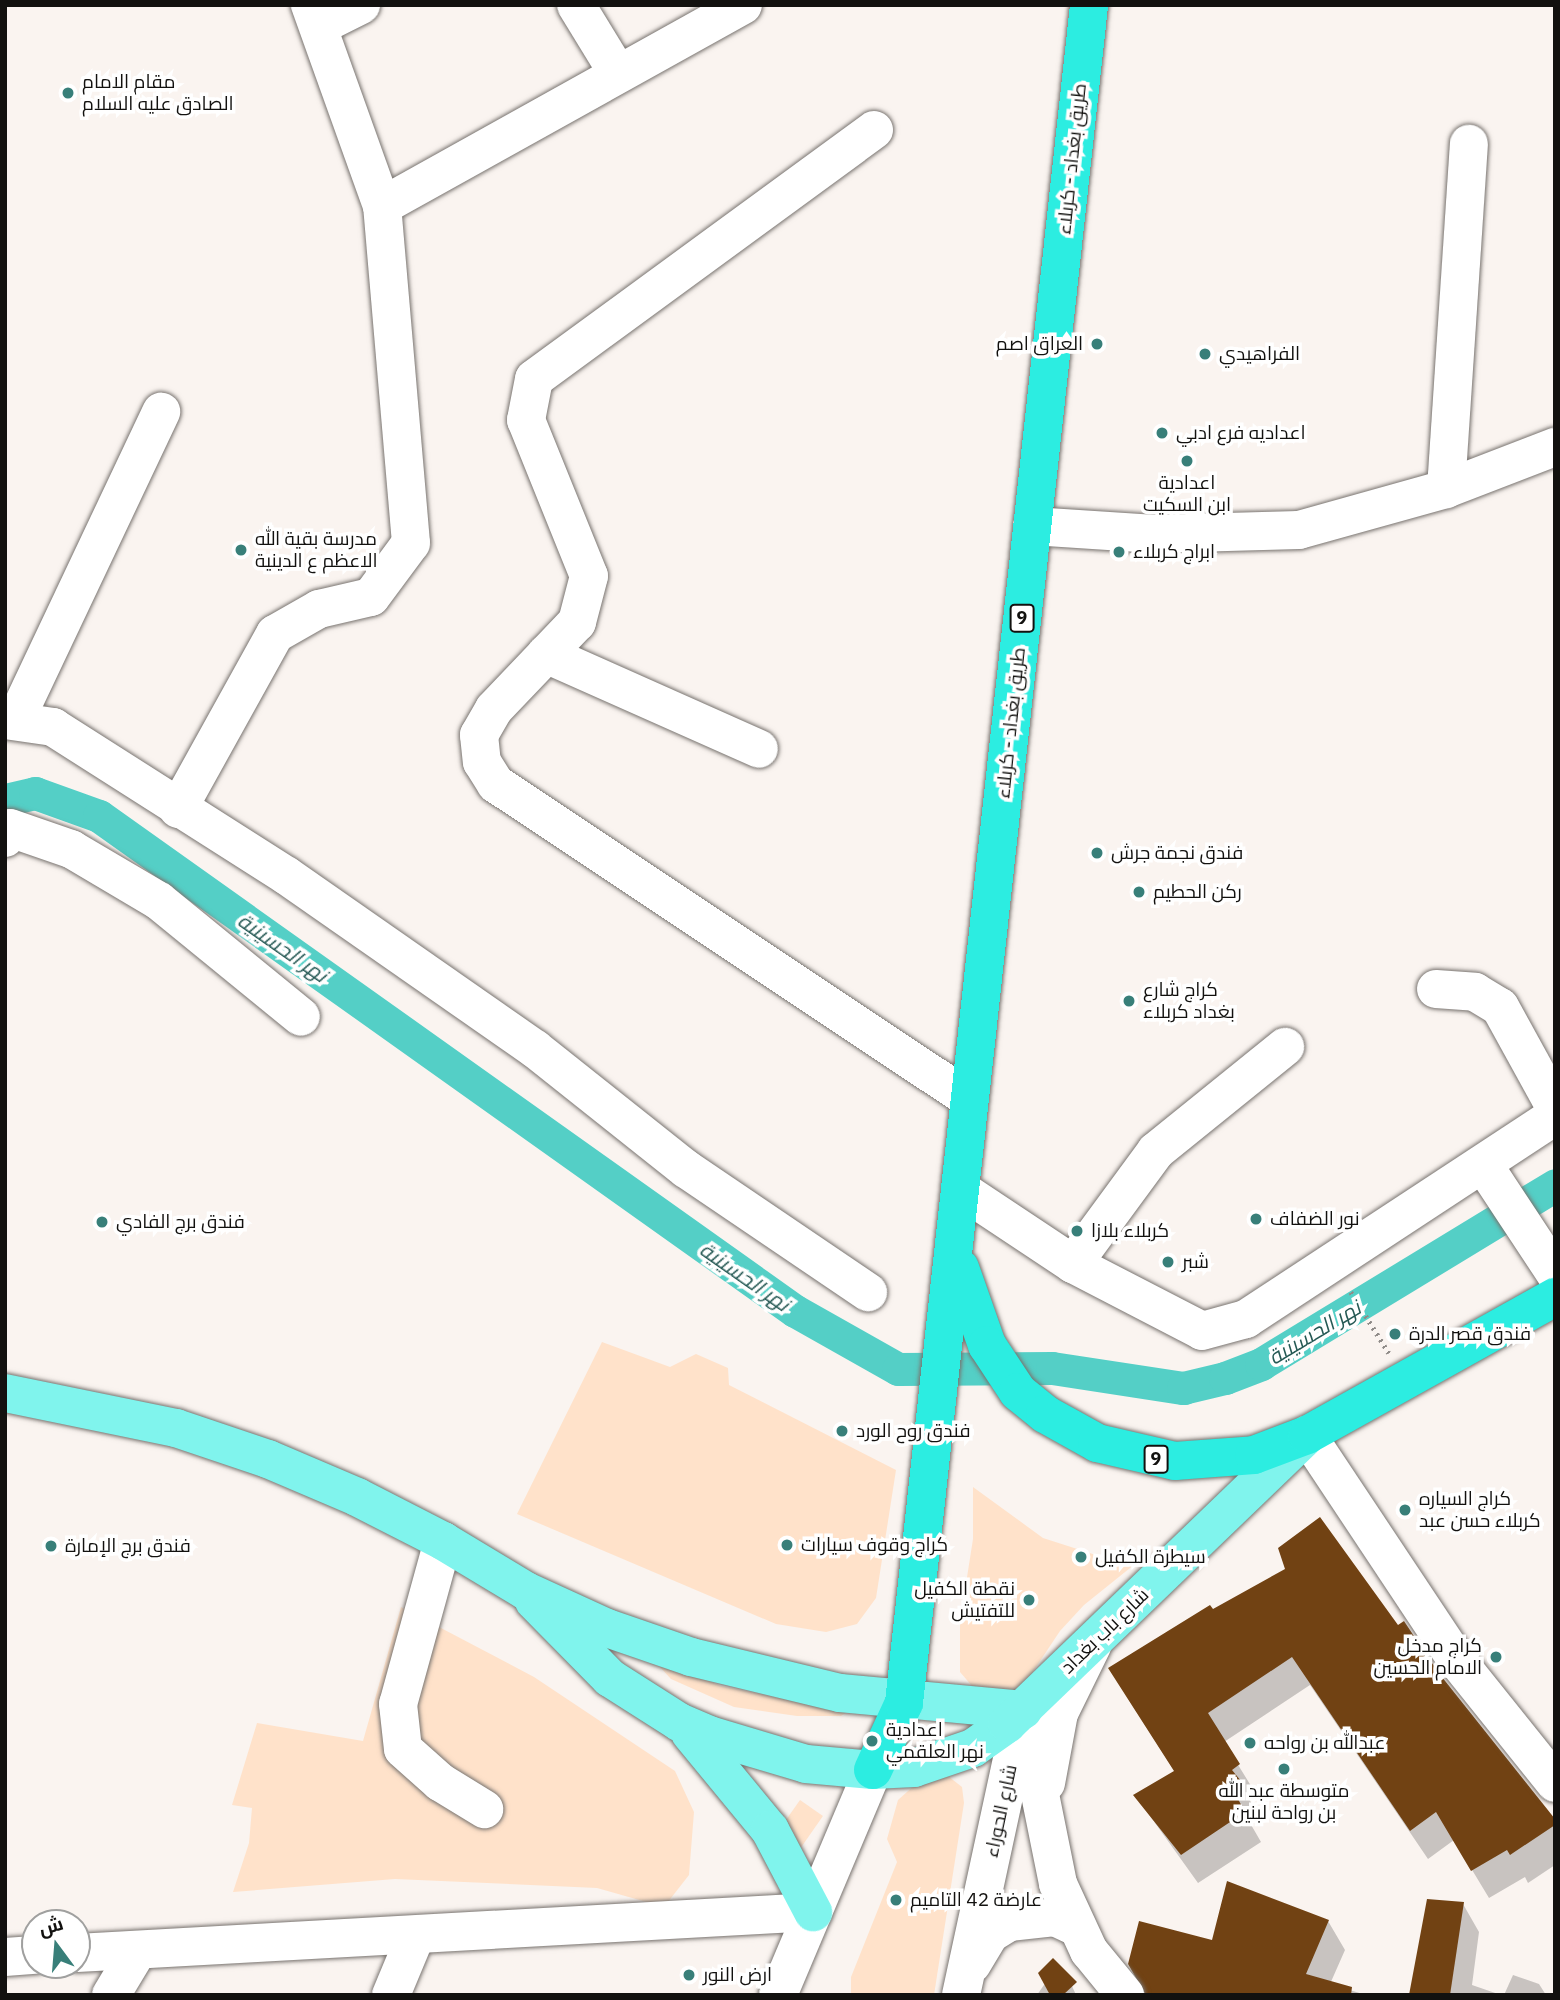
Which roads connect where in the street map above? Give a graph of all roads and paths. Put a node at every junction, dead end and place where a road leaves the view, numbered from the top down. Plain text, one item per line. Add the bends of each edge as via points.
1 (360, 5) edge
2 (576, 5) edge
3 (743, 5) edge
4 (1089, 5) edge
5 (315, 15) edge
6 (617, 72) junction
7 (874, 130) dead end
8 (1469, 144) dead end
9 (382, 206) junction
10 (161, 412) dead end
11 (1555, 447) edge
12 (1446, 489) junction
13 (1032, 526) junction
14 (546, 654) junction
15 (10, 719) edge
16 (759, 749) dead end
17 (178, 808) junction
18 (5, 838) edge
19 (1436, 989) dead end
20 (301, 1017) dead end
21 (1285, 1047) dead end
22 (969, 1099) junction
23 (1555, 1107) edge
24 (1555, 1116) edge
25 (1483, 1164) junction
26 (960, 1189) junction
27 (1546, 1260) edge
28 (1073, 1264) junction
29 (957, 1275) junction
30 (1348, 1287) dead end
31 (868, 1292) dead end
32 (1555, 1297) edge
33 (1384, 1343) dead end
34 (5, 1393) edge
35 (1307, 1435) junction
36 (443, 1541) junction
37 (526, 1591) junction
38 (1095, 1640) junction
39 (904, 1703) junction
40 (1023, 1710) junction
41 (678, 1722) junction
42 (873, 1770) junction
43 (1555, 1783) edge
44 (484, 1809) dead end
45 (1049, 1848) junction
46 (813, 1912) junction
47 (1076, 1927) junction
48 (416, 1935) junction
49 (138, 1950) junction
50 (91, 1952) edge
51 (963, 1985) edge
52 (111, 1995) edge
53 (391, 1995) edge
54 (778, 1995) edge
55 (1125, 1995) edge

1 - 5 street
2 - 6 street
3 - 6 street
4 - 13 highway, طريق بغداد - كربلاء / 9
5 - 9 street
6 - 9 street via 510,139
7 - 14 street via 534,379 527,420 589,576 577,622
8 - 12 street
9 - 17 street via 411,543 371,597 320,609 275,634
10 - 15 street
11 - 12 street
12 - 13 street via 1299,530 1155,534
13 - 22 highway, طريق بغداد - كربلاء / 9
14 - 16 street
14 - 22 street via 494,709 479,735 482,762 496,784
15 - 17 street via 53,727
17 - 31 street via 286,876 535,1049 686,1169
18 - 20 street via 10,828 71,849 159,901
19 - 23 street via 1475,992 1500,1007
21 - 28 street via 1156,1151
22 - 26 highway, طريق بغداد - كربلاء / 9
24 - 25 street
25 - 27 street
25 - 28 street via 1246,1319 1202,1331
26 - 28 street
26 - 29 highway, طريق بغداد - كربلاء / 9
29 - 35 highway, 9 via 987,1345 1018,1392 1073,1432 1148,1458 1228,1460
29 - 39 highway, طريق بغداد - كربلاء
30 - 33 path
32 - 35 highway, شارع باب بغداد / 9
34 - 36 main road via 176,1428 268,1459
35 - 38 main road, شارع باب بغداد
35 - 43 street via 1455,1658
36 - 37 main road
36 - 44 street via 398,1704 403,1749 440,1782
37 - 39 main road via 607,1628 691,1657 777,1680
37 - 41 main road via 580,1652
38 - 40 main road, شارع باب بغداد
38 - 45 street via 1069,1688 1052,1740 1046,1794
39 - 40 main road
39 - 42 highway, طريق بغداد - كربلاء
40 - 42 main road, شارع باب بغداد via 991,1737 954,1756 914,1768
40 - 45 street
40 - 51 street, شارع الحوراء
41 - 42 main road, شارع باب بغداد via 773,1757
41 - 46 main road via 720,1764 770,1830
42 - 46 street
45 - 47 street
46 - 48 street
46 - 54 street
47 - 51 street via 1055,1917 1009,1922 990,1934
47 - 55 street
48 - 49 street
48 - 53 street
49 - 50 street
49 - 52 street

